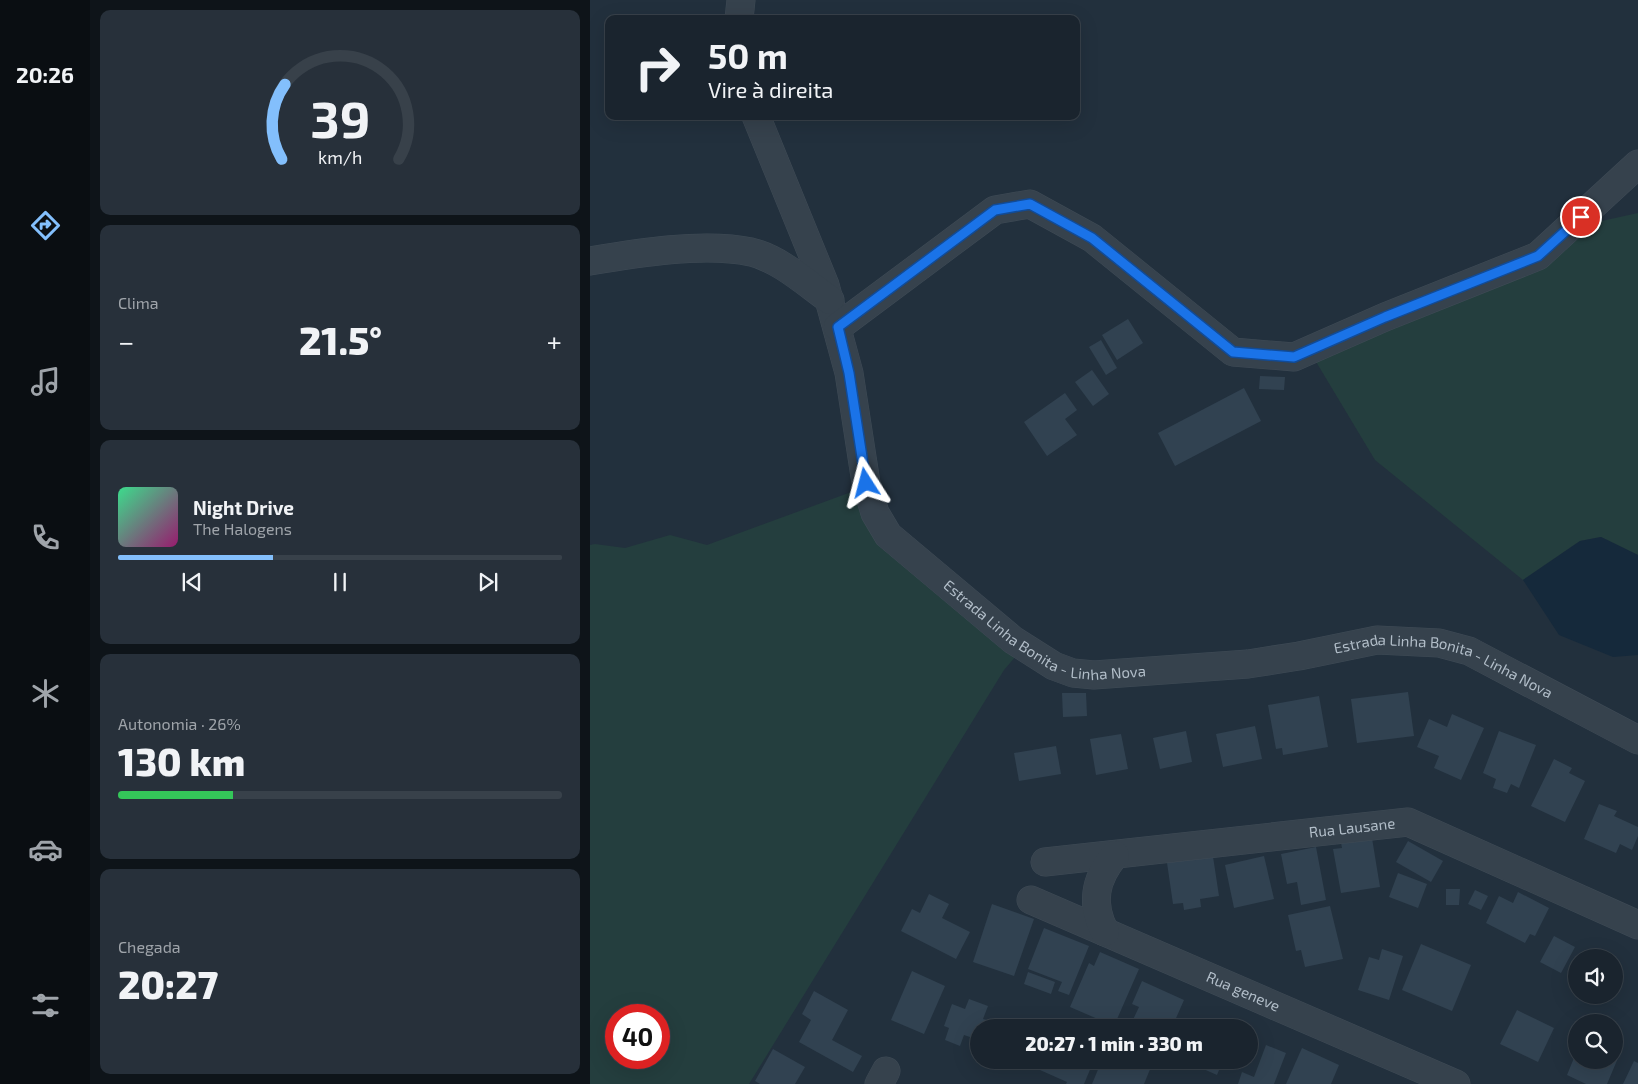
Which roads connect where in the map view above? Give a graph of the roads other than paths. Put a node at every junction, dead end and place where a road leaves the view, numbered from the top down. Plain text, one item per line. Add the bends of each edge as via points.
1 (741, 0) edge
2 (739, 15) edge
3 (758, 120) edge
4 (1638, 164) edge
5 (590, 261) edge
6 (830, 300) junction
7 (838, 327) junction
8 (1638, 740) edge
9 (1115, 855) junction
10 (1045, 862) dead end
11 (1030, 900) dead end
12 (1638, 925) edge
13 (1105, 932) junction
14 (1456, 1084) edge

1 - 2 street
3 - 6 street, Estrada Linha Bonita - Linha Nova
4 - 7 street via 1538,256 1294,357 1233,352 1092,238 1030,204 995,210
5 - 6 street via 640,253 716,248 752,252 780,265
6 - 7 street, Estrada Linha Bonita - Linha Nova
7 - 8 street, Estrada Linha Bonita - Linha Nova via 849,373 866,483 888,535 1013,640 1054,666 1073,673 1108,674 1248,664 1377,640 1439,643 1469,651
9 - 10 street, Rua Lausane
9 - 12 street, Rua Lausane via 1408,822
9 - 13 street via 1105,867 1096,892 1098,918
11 - 13 street, Rua geneve
13 - 14 street, Rua geneve

